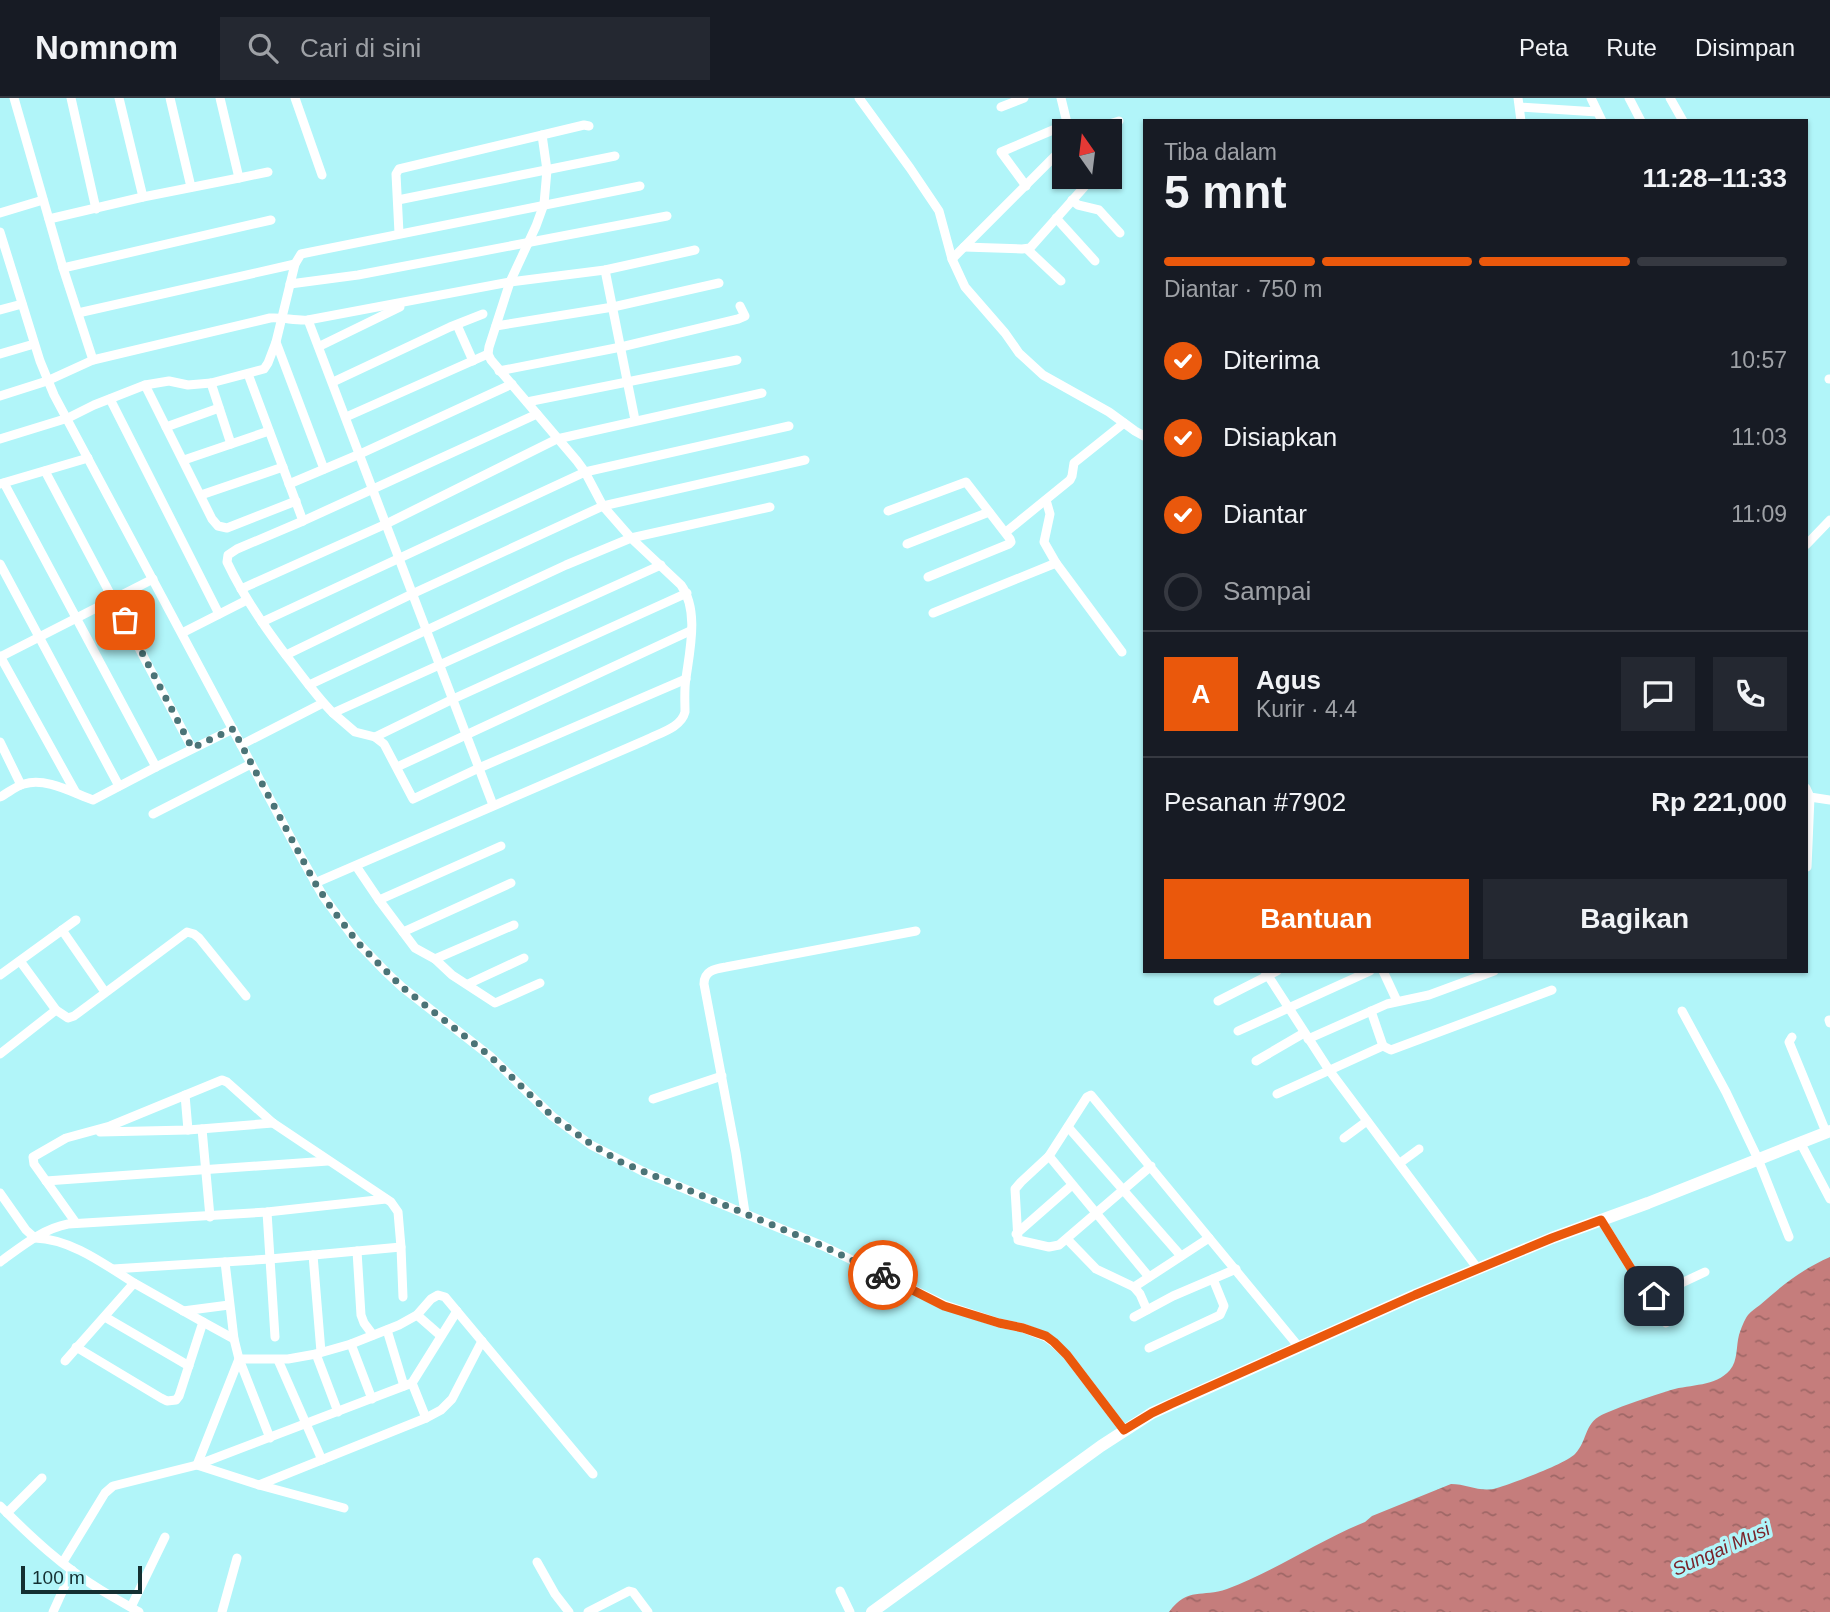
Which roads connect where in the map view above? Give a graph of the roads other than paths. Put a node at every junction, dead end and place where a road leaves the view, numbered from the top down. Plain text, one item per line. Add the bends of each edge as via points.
1 (14, 98) edge
2 (71, 98) edge
3 (120, 98) edge
4 (170, 98) edge
5 (220, 98) edge
6 (295, 98) edge
7 (859, 98) edge
8 (1024, 98) edge
9 (1591, 98) edge
10 (1629, 98) edge
11 (1670, 98) edge
12 (1063, 99) edge
13 (1519, 103) edge
14 (1001, 107) dead end
15 (1600, 116) edge
16 (1066, 119) edge
17 (1640, 119) edge
18 (1682, 119) edge
19 (589, 126) dead end
20 (1052, 134) edge
21 (542, 135) junction
22 (615, 156) dead end
23 (1052, 159) edge
24 (547, 170) junction
25 (268, 172) dead end
26 (322, 175) dead end
27 (239, 178) junction
28 (640, 186) dead end
29 (1026, 186) junction
30 (191, 187) junction
31 (1082, 189) edge
32 (144, 197) junction
33 (43, 200) junction
34 (398, 200) junction
35 (1072, 200) junction
36 (544, 204) junction
37 (96, 209) junction
38 (0, 213) edge
39 (667, 216) dead end
40 (1056, 218) junction
41 (49, 219) junction
42 (271, 220) dead end
43 (0, 232) edge
44 (399, 233) junction
45 (1120, 233) dead end
46 (529, 242) junction
47 (964, 247) junction
48 (1027, 249) junction
49 (695, 250) dead end
50 (952, 259) junction
51 (1095, 261) dead end
52 (5, 264) edge
53 (295, 264) junction
54 (63, 268) junction
55 (605, 270) junction
56 (1061, 281) dead end
57 (510, 282) junction
58 (719, 283) dead end
59 (290, 284) junction
60 (411, 301) junction
61 (22, 304) junction
62 (740, 306) dead end
63 (613, 307) junction
64 (0, 310) edge
65 (78, 313) junction
66 (483, 314) dead end
67 (281, 318) junction
68 (308, 320) junction
69 (457, 325) junction
70 (496, 326) junction
71 (276, 342) junction
72 (34, 344) junction
73 (320, 346) junction
74 (621, 346) junction
75 (0, 354) edge
76 (488, 354) junction
77 (93, 360) junction
78 (737, 360) dead end
79 (472, 361) junction
80 (499, 370) junction
81 (248, 374) junction
82 (47, 381) junction
83 (333, 382) junction
84 (628, 382) junction
85 (211, 383) junction
86 (512, 384) junction
87 (145, 385) junction
88 (762, 393) dead end
89 (0, 396) edge
90 (110, 399) junction
91 (527, 402) junction
92 (219, 408) junction
93 (537, 414) junction
94 (346, 416) junction
95 (68, 418) junction
96 (635, 420) junction
97 (1124, 424) junction
98 (789, 426) dead end
99 (166, 427) junction
100 (269, 431) junction
101 (1143, 435) edge
102 (0, 439) edge
103 (556, 439) junction
104 (231, 444) junction
105 (360, 454) junction
106 (89, 458) junction
107 (184, 460) junction
108 (805, 460) dead end
109 (283, 467) junction
110 (324, 469) junction
111 (45, 471) junction
112 (585, 472) junction
113 (2, 484) edge
114 (289, 484) junction
115 (373, 489) junction
116 (201, 495) junction
117 (1046, 499) junction
118 (296, 501) junction
119 (603, 506) junction
120 (770, 507) dead end
121 (888, 511) dead end
122 (989, 512) junction
123 (1830, 520) edge
124 (303, 521) junction
125 (386, 524) junction
126 (1006, 532) junction
127 (631, 538) junction
128 (1808, 543) edge
129 (906, 544) dead end
130 (399, 559) junction
131 (1056, 563) junction
132 (0, 564) edge
133 (661, 565) junction
134 (928, 577) dead end
135 (153, 579) junction
136 (241, 589) junction
137 (687, 593) junction
138 (412, 594) junction
139 (114, 599) junction
140 (247, 600) junction
141 (933, 613) dead end
142 (219, 614) junction
143 (76, 617) junction
144 (262, 622) junction
145 (426, 630) junction
146 (690, 631) junction
147 (182, 633) junction
148 (39, 637) junction
149 (1122, 652) dead end
150 (286, 655) junction
151 (0, 657) edge
152 (439, 665) junction
153 (685, 679) junction
154 (309, 685) junction
155 (453, 699) junction
156 (323, 704) junction
157 (333, 713) junction
158 (233, 729) junction
159 (466, 734) junction
160 (375, 737) junction
161 (241, 745) junction
162 (1, 747) edge
163 (192, 748) junction
164 (251, 764) junction
165 (156, 766) junction
166 (397, 767) junction
167 (480, 768) junction
168 (21, 785) junction
169 (119, 786) junction
170 (76, 793) junction
171 (1808, 793) edge
172 (0, 797) edge
173 (1830, 800) edge
174 (493, 805) junction
175 (153, 814) dead end
176 (501, 846) dead end
177 (356, 866) junction
178 (315, 883) junction
179 (511, 883) dead end
180 (379, 900) junction
181 (76, 920) dead end
182 (514, 925) dead end
183 (62, 930) junction
184 (916, 931) dead end
185 (403, 932) junction
186 (524, 958) dead end
187 (435, 960) junction
188 (20, 961) junction
189 (1270, 973) edge
190 (1366, 973) edge
191 (1384, 973) edge
192 (1489, 973) edge
193 (0, 975) edge
194 (540, 983) dead end
195 (468, 984) junction
196 (1552, 990) dead end
197 (105, 992) junction
198 (246, 996) dead end
199 (1218, 1001) dead end
200 (1396, 1001) junction
201 (1288, 1008) junction
202 (56, 1010) junction
203 (1371, 1011) junction
204 (1682, 1011) dead end
205 (1238, 1031) dead end
206 (1306, 1036) junction
207 (1792, 1037) dead end
208 (1383, 1046) junction
209 (0, 1054) edge
210 (1256, 1061) dead end
211 (1329, 1070) junction
212 (722, 1076) junction
213 (1277, 1094) dead end
214 (185, 1095) junction
215 (653, 1099) dead end
216 (1367, 1121) junction
217 (272, 1123) junction
218 (1068, 1127) junction
219 (202, 1129) junction
220 (188, 1130) junction
221 (1828, 1131) edge
222 (90, 1132) junction
223 (1344, 1138) dead end
224 (1800, 1142) junction
225 (1419, 1149) dead end
226 (1049, 1156) junction
227 (1758, 1159) junction
228 (328, 1161) junction
229 (1399, 1163) junction
230 (1151, 1166) junction
231 (206, 1170) junction
232 (46, 1181) junction
233 (1072, 1185) junction
234 (1124, 1189) junction
235 (0, 1194) edge
236 (386, 1199) junction
237 (1830, 1199) edge
238 (267, 1212) junction
239 (745, 1213) junction
240 (1097, 1213) junction
241 (210, 1217) junction
242 (1601, 1220) junction
243 (76, 1223) junction
244 (1016, 1234) junction
245 (1789, 1237) dead end
246 (34, 1238) junction
247 (1209, 1238) junction
248 (1066, 1240) junction
249 (401, 1247) junction
250 (357, 1251) junction
251 (313, 1255) junction
252 (1181, 1256) junction
253 (270, 1259) junction
254 (0, 1262) edge
255 (225, 1262) junction
256 (113, 1269) junction
257 (1236, 1269) junction
258 (1478, 1269) junction
259 (1705, 1272) dead end
260 (1149, 1277) junction
261 (1213, 1279) junction
262 (134, 1283) junction
263 (1133, 1287) junction
264 (1654, 1296) junction
265 (403, 1297) dead end
266 (229, 1305) junction
267 (1147, 1310) junction
268 (183, 1311) junction
269 (457, 1311) junction
270 (417, 1315) junction
271 (105, 1317) junction
272 (1134, 1317) dead end
273 (203, 1322) junction
274 (1666, 1323) dead end
275 (387, 1330) junction
276 (373, 1335) junction
277 (441, 1336) junction
278 (275, 1337) dead end
279 (234, 1339) junction
280 (482, 1340) junction
281 (351, 1344) junction
282 (76, 1347) junction
283 (1299, 1347) junction
284 (1149, 1348) dead end
285 (319, 1353) junction
286 (239, 1359) junction
287 (278, 1360) junction
288 (65, 1361) dead end
289 (189, 1366) junction
290 (408, 1385) junction
291 (372, 1399) junction
292 (338, 1412) junction
293 (426, 1418) junction
294 (305, 1424) junction
295 (1124, 1430) junction
296 (270, 1438) junction
297 (322, 1460) junction
298 (197, 1465) junction
299 (593, 1474) dead end
300 (42, 1478) dead end
301 (259, 1485) junction
302 (344, 1508) dead end
303 (3, 1510) edge
304 (165, 1537) dead end
305 (237, 1559) dead end
306 (63, 1562) junction
307 (537, 1562) dead end
308 (72, 1570) junction
309 (840, 1591) dead end
310 (135, 1610) edge
311 (878, 1610) edge
312 (53, 1612) edge
313 (222, 1612) edge
314 (569, 1612) edge
315 (588, 1612) edge
316 (648, 1612) edge
317 (850, 1612) edge

1 - 33 street
2 - 37 street
3 - 32 street
4 - 30 street
5 - 27 street
6 - 26 street
7 - 50 street via 939,211
8 - 14 street
9 - 15 street
10 - 17 street
11 - 18 street
12 - 16 street
13 - 15 street
19 - 21 street
20 - 29 street via 1001,152
21 - 24 street
21 - 34 street via 399,169
22 - 24 street
23 - 29 street
24 - 34 street
24 - 36 street
25 - 27 street
27 - 30 street
28 - 36 street
29 - 47 street
30 - 32 street
31 - 35 street
32 - 37 street
33 - 38 street
33 - 41 street
34 - 44 street
35 - 40 street
35 - 45 street via 1099,209
36 - 44 street
36 - 46 street
37 - 41 street
39 - 46 street
40 - 48 street
40 - 51 street
41 - 54 street
42 - 54 street
43 - 52 street
44 - 53 street via 310,250
46 - 57 street
46 - 59 street
47 - 48 street
47 - 50 street
48 - 56 street
49 - 55 street
50 - 97 street via 965,287 1029,363
52 - 61 street
53 - 59 street
53 - 65 street
54 - 65 street
55 - 57 street
55 - 63 street
57 - 60 street
57 - 70 street
58 - 63 street
59 - 67 street
60 - 68 street
60 - 73 street
61 - 64 street
61 - 72 street
62 - 74 street via 743,318
63 - 70 street
63 - 74 street
65 - 77 street
66 - 69 street
67 - 68 street
67 - 71 street
67 - 77 street
68 - 73 street
69 - 79 street
69 - 83 street
70 - 76 street
71 - 81 street via 267,366
71 - 110 street
72 - 75 street
72 - 82 street
73 - 83 street
74 - 80 street
74 - 84 street
76 - 79 street
76 - 80 street
77 - 82 street
78 - 84 street
79 - 94 street
80 - 86 street
81 - 85 street
81 - 100 street
82 - 89 street
82 - 95 street
83 - 94 street
84 - 91 street
84 - 96 street
85 - 87 street
85 - 92 street
86 - 91 street
86 - 105 street
87 - 90 street
87 - 99 street
88 - 96 street
90 - 95 street
90 - 142 street
91 - 93 street
92 - 99 street
92 - 104 street
93 - 103 street
93 - 115 street
94 - 105 street
95 - 102 street
95 - 106 street
96 - 103 street
97 - 101 street
97 - 117 street via 1074,463 1070,480
98 - 112 street
99 - 107 street
100 - 104 street
100 - 109 street
103 - 112 street
103 - 125 street
104 - 107 street
105 - 110 street
105 - 115 street
106 - 111 street
106 - 135 street
107 - 116 street
108 - 119 street
109 - 114 street
109 - 116 street
110 - 114 street
111 - 113 street
111 - 139 street
112 - 119 street
112 - 130 street
113 - 143 street
114 - 118 street
115 - 124 street
115 - 125 street
116 - 118 street via 215,524 224,528
117 - 126 street
117 - 131 street via 1050,514 1044,542
118 - 124 street
119 - 127 street
119 - 138 street
120 - 127 street
121 - 122 street via 965,482
122 - 126 street
122 - 129 street
123 - 128 street
124 - 136 street via 228,555
125 - 130 street
125 - 136 street
126 - 134 street via 1009,544
127 - 133 street
127 - 145 street
130 - 138 street
130 - 144 street
131 - 141 street
131 - 149 street
132 - 148 street
133 - 137 street
133 - 152 street
135 - 139 street
135 - 147 street
136 - 140 street
137 - 146 street
137 - 155 street
138 - 145 street
138 - 150 street
139 - 143 street
139 - 163 street
140 - 142 street
140 - 144 street
142 - 147 street
143 - 148 street
143 - 165 street
144 - 150 street
145 - 152 street
145 - 154 street
146 - 153 street
146 - 159 street
147 - 158 street
148 - 151 street
148 - 169 street
150 - 154 street
151 - 170 street
152 - 155 street
152 - 157 street
153 - 167 street
153 - 174 street via 685,712 678,723
154 - 156 street
155 - 159 street
155 - 160 street
156 - 157 street
156 - 161 street
157 - 160 street via 355,732
158 - 161 street
158 - 163 street
159 - 166 street
159 - 167 street
160 - 166 street
161 - 164 street
162 - 168 street
163 - 165 street
164 - 175 street
164 - 178 street
165 - 169 street
166 - 167 street via 413,799
167 - 174 street
168 - 170 street via 38,782
168 - 172 street
169 - 170 street via 93,800
171 - 173 street
174 - 177 street
176 - 180 street
177 - 178 street
177 - 180 street
178 - 239 street via 379,965 490,1056 563,1124 621,1162
179 - 185 street
180 - 185 street
181 - 183 street
182 - 187 street
183 - 188 street
183 - 197 street
184 - 212 street via 709,972 704,984
185 - 187 street via 415,948
186 - 195 street
187 - 195 street
188 - 193 street
188 - 202 street
189 - 199 street
189 - 201 street
190 - 201 street
191 - 200 street
192 - 200 street via 1429,995
194 - 195 street via 495,1003
196 - 208 street via 1391,1049
197 - 198 street via 190,932
197 - 202 street via 75,1016
200 - 203 street
201 - 205 street
201 - 206 street
202 - 209 street
203 - 206 street
203 - 208 street
204 - 227 street
206 - 210 street
206 - 211 street
207 - 221 street via 1789,1042 1821,1124
208 - 211 street
211 - 213 street
211 - 216 street
212 - 215 street
212 - 239 street
214 - 217 street via 224,1081
214 - 220 street
214 - 222 street
216 - 223 street
216 - 229 street
217 - 219 street
217 - 228 street
218 - 226 street
218 - 230 street via 1091,1095
218 - 234 street
219 - 220 street
219 - 231 street
220 - 222 street
221 - 224 street
222 - 232 street via 66,1138 33,1157
224 - 227 street
224 - 237 street
225 - 229 street
226 - 233 street
226 - 244 street via 1016,1189
227 - 242 street
227 - 245 street
228 - 231 street
228 - 236 street
229 - 258 street
230 - 234 street
230 - 247 street
231 - 232 street
231 - 241 street
232 - 243 street
233 - 240 street
233 - 244 street
234 - 240 street
234 - 252 street
235 - 246 street
236 - 238 street
236 - 249 street via 397,1208
238 - 241 street
238 - 253 street
239 - 295 street via 944,1306 1046,1336 1067,1355
240 - 248 street
240 - 260 street
241 - 243 street
242 - 258 street
242 - 264 street
243 - 246 street via 54,1227
244 - 248 street via 1019,1241 1049,1247
246 - 254 street
246 - 256 street via 64,1244
247 - 252 street
247 - 257 street
248 - 263 street via 1096,1269
249 - 250 street
249 - 265 street
250 - 251 street
250 - 276 street via 361,1315
251 - 253 street
251 - 285 street
252 - 260 street
253 - 255 street
253 - 278 street
255 - 256 street
255 - 266 street
256 - 262 street
257 - 261 street
257 - 283 street
258 - 283 street
259 - 264 street
260 - 263 street
261 - 267 street
261 - 284 street via 1224,1306 1220,1315
262 - 268 street
262 - 271 street
263 - 267 street
264 - 274 street
266 - 268 street
266 - 279 street
267 - 272 street
268 - 273 street
269 - 270 street via 440,1295
269 - 277 street
269 - 280 street
270 - 275 street
270 - 277 street
271 - 282 street
271 - 289 street
273 - 279 street
273 - 289 street
275 - 276 street
275 - 290 street
276 - 281 street
277 - 290 street
279 - 286 street
280 - 293 street via 452,1399
280 - 299 street
281 - 285 street
281 - 291 street
282 - 288 street
282 - 289 street via 167,1401 177,1398
283 - 295 street
285 - 287 street
285 - 292 street
286 - 287 street
286 - 296 street
286 - 298 street
287 - 294 street
290 - 291 street
290 - 293 street
291 - 292 street
292 - 294 street
293 - 297 street
294 - 296 street
294 - 297 street
295 - 311 street
296 - 298 street
297 - 301 street
298 - 301 street
298 - 306 street via 109,1489
300 - 303 street
301 - 302 street
303 - 306 street
304 - 310 street
305 - 313 street
306 - 308 street
307 - 314 street
308 - 310 street
308 - 312 street
309 - 317 street
315 - 316 street via 631,1591

